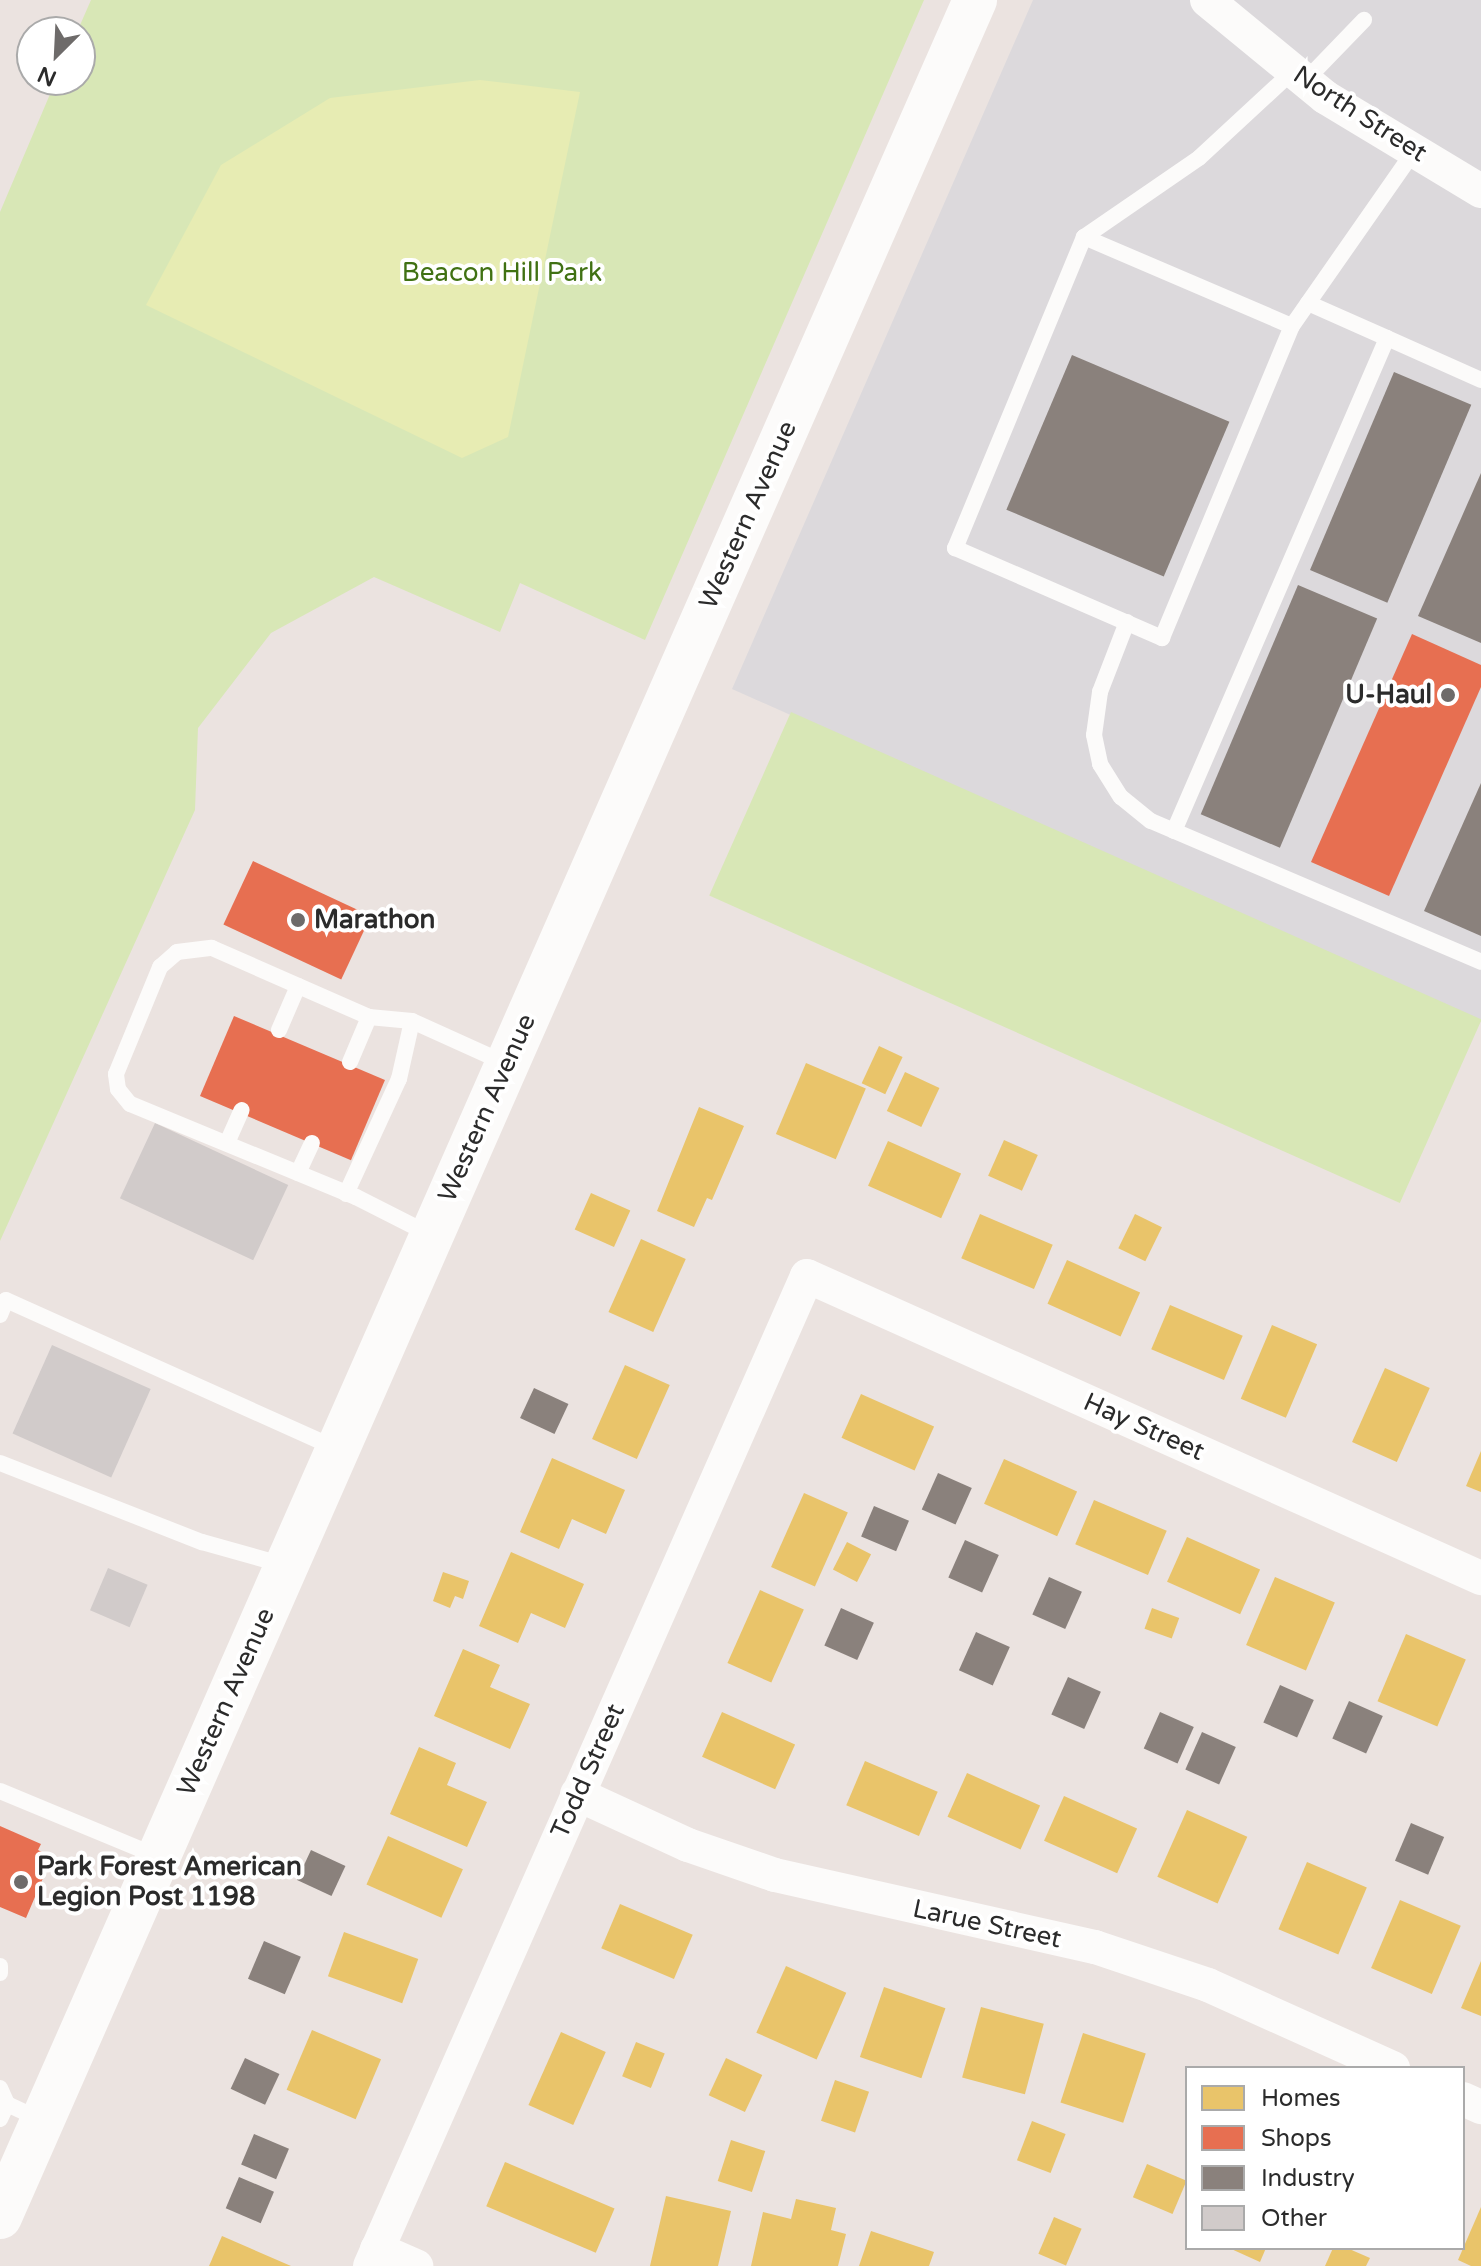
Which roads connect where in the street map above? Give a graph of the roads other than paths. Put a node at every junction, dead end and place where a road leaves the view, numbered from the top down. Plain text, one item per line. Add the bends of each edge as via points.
1 (975, 0) edge
2 (1207, 0) edge
3 (1364, 20) dead end
4 (1299, 76) junction
5 (1414, 151) junction
6 (1481, 190) edge
7 (1084, 237) junction
8 (1308, 303) junction
9 (1292, 326) junction
10 (1387, 338) junction
11 (1481, 380) edge
12 (1127, 622) junction
13 (1174, 831) junction
14 (1481, 962) edge
15 (298, 986) junction
16 (369, 1017) junction
17 (412, 1021) junction
18 (279, 1030) dead end
19 (350, 1062) dead end
20 (507, 1064) junction
21 (242, 1110) dead end
22 (227, 1143) junction
23 (312, 1143) dead end
24 (298, 1173) junction
25 (346, 1194) junction
26 (431, 1235) junction
27 (807, 1276) joint
28 (0, 1315) edge
29 (338, 1449) junction
30 (0, 1463) edge
31 (286, 1566) junction
32 (1481, 1578) edge
33 (0, 1791) edge
34 (577, 1794) junction
35 (158, 1857) junction
36 (0, 1966) edge
37 (0, 1973) edge
38 (1389, 2066) edge
39 (12, 2108) edge
40 (0, 2217) edge
41 (374, 2258) edge
42 (416, 2266) edge

1 - 20 main road, Western Avenue
2 - 4 street, North Street
3 - 4 lane
4 - 5 street, North Street
4 - 7 lane via 1199,158
5 - 6 street, North Street
5 - 8 lane
7 - 9 lane
7 - 12 lane via 955,548
8 - 9 lane
8 - 10 lane
9 - 12 lane via 1162,638
10 - 11 lane
10 - 13 lane
12 - 13 lane via 1100,692 1094,735 1100,764 1121,797
13 - 14 lane
15 - 16 lane
15 - 18 lane
15 - 22 lane via 212,948 177,952 160,967 116,1074 118,1089 130,1104
16 - 17 lane
16 - 19 lane
17 - 20 lane
17 - 25 lane via 399,1079
20 - 26 main road, Western Avenue
21 - 22 lane
22 - 24 lane
23 - 24 lane
24 - 25 lane
25 - 26 lane
26 - 29 main road, Western Avenue
27 - 32 street, Hay Street
27 - 34 street, Todd Street
28 - 29 lane via 6,1300
29 - 31 main road, Western Avenue
30 - 31 lane via 202,1542
31 - 35 main road, Western Avenue
33 - 35 lane
34 - 38 street, Larue Street via 688,1845 775,1875 1095,1947 1208,1985
34 - 41 street, Todd Street
35 - 39 main road, Western Avenue
36 - 37 lane
39 - 40 main road, Western Avenue
41 - 42 street

